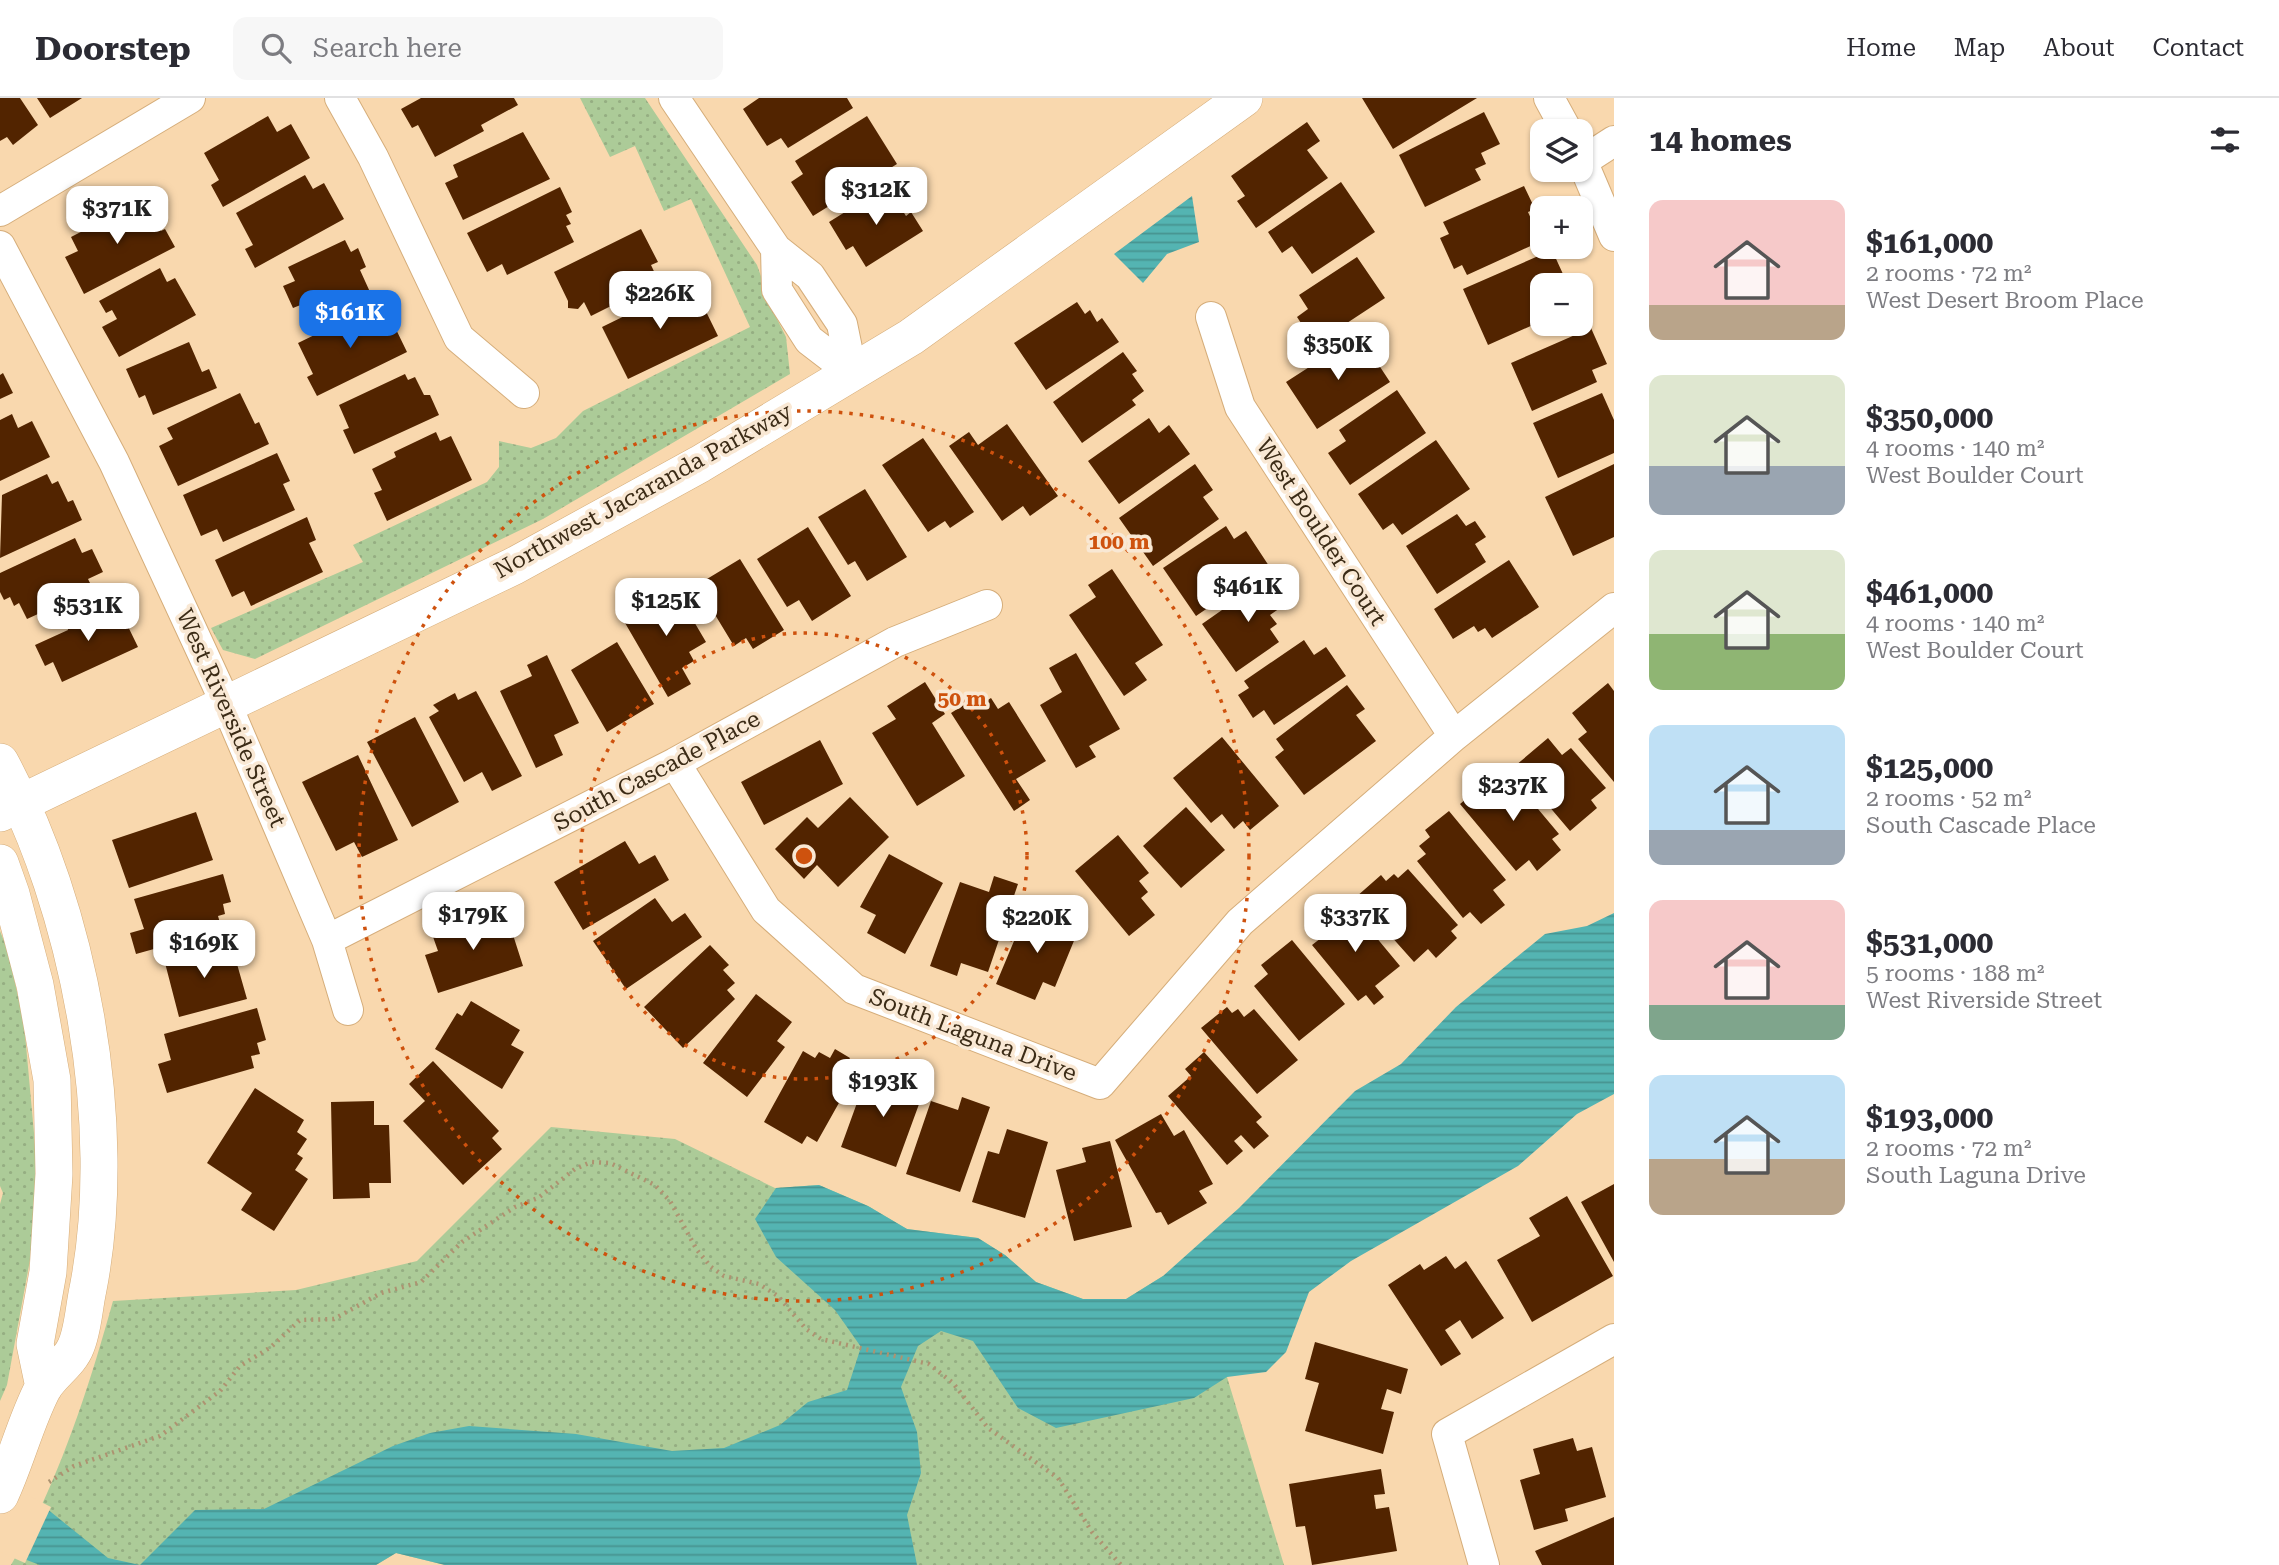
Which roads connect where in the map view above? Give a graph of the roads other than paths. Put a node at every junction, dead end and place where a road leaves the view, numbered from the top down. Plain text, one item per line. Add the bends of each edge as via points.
1 (190, 98) edge
2 (340, 98) edge
3 (674, 98) edge
4 (1244, 98) edge
5 (1549, 98) edge
6 (1560, 119) edge
7 (1614, 141) edge
8 (1593, 153) edge
9 (1592, 182) edge
10 (0, 211) edge
11 (1614, 236) edge
12 (0, 246) edge
13 (1211, 317) dead end
14 (852, 373) junction
15 (524, 393) dead end
16 (987, 606) dead end
17 (1614, 608) edge
18 (227, 706) junction
19 (1454, 736) junction
20 (0, 762) edge
21 (675, 763) junction
22 (11, 808) edge
23 (0, 863) edge
24 (327, 940) junction
25 (348, 1010) dead end
26 (1614, 1339) edge
27 (44, 1387) junction
28 (7, 1480) edge
29 (1484, 1565) edge

1 - 10 street
2 - 15 street via 459,338
3 - 14 street via 776,249 777,290 809,340
4 - 14 street, Northwest Jacaranda Parkway via 911,337
5 - 6 street
7 - 8 street
9 - 11 street
12 - 18 street, West Riverside Street via 114,462
13 - 19 street, West Boulder Court via 1240,407
14 - 18 street, Northwest Jacaranda Parkway via 700,464 526,559
16 - 21 street, South Cascade Place via 895,642
17 - 19 street, South Laguna Drive
18 - 22 street, Northwest Jacaranda Parkway
18 - 24 street, West Riverside Street
19 - 21 street, South Laguna Drive via 1240,922 1100,1084 854,989 766,910
20 - 22 street
21 - 24 street, South Cascade Place
22 - 27 street via 51,876 87,1026 95,1109 99,1183 93,1262 76,1348
23 - 27 street via 35,985 52,1080 54,1188 48,1272 35,1344
24 - 25 street, West Riverside Street
26 - 29 street via 1447,1434
27 - 28 street

